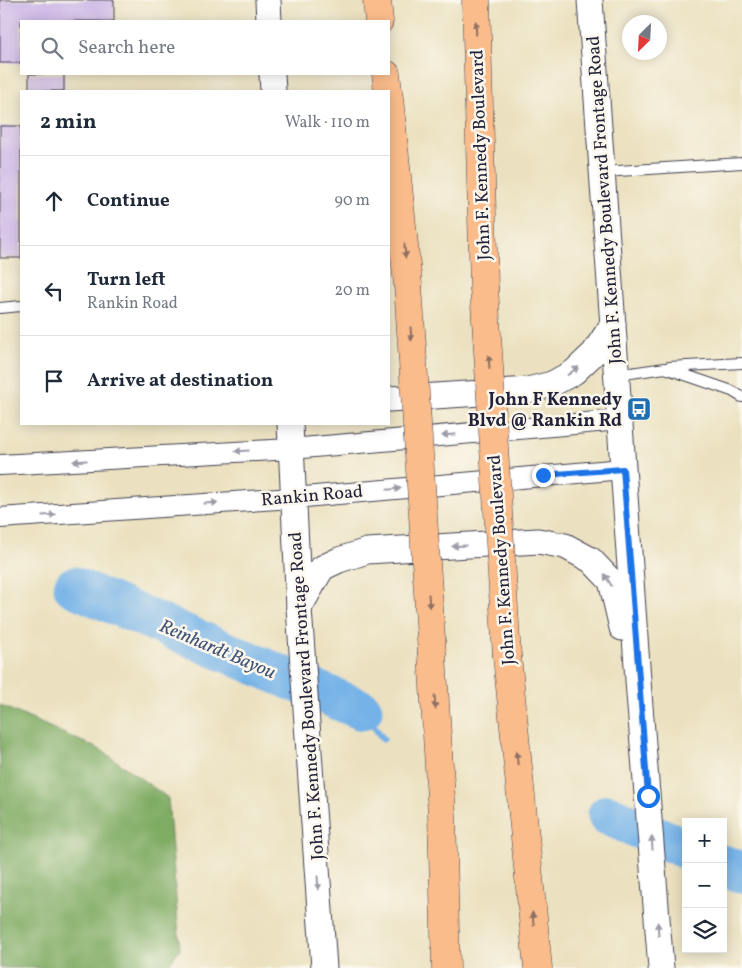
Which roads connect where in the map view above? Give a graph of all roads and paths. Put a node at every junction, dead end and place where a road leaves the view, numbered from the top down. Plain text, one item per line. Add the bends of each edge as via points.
1 (268, 0) edge
2 (376, 0) edge
3 (476, 0) edge
4 (590, 0) edge
5 (269, 20) edge
6 (379, 20) edge
7 (272, 75) edge
8 (386, 75) edge
9 (273, 90) edge
10 (388, 90) edge
11 (390, 108) edge
12 (742, 163) edge
13 (602, 172) junction
14 (20, 306) edge
15 (0, 308) edge
16 (613, 324) junction
17 (742, 363) edge
18 (665, 368) junction
19 (616, 375) junction
20 (742, 397) edge
21 (390, 399) edge
22 (620, 420) junction
23 (290, 425) edge
24 (291, 449) junction
25 (0, 465) edge
26 (623, 469) junction
27 (294, 498) junction
28 (0, 518) edge
29 (299, 608) junction
30 (639, 694) junction
31 (442, 815) junction
32 (320, 965) edge
33 (429, 968) edge
34 (446, 968) edge
35 (538, 968) edge
36 (661, 968) edge

1 - 5 street
2 - 6 highway
35 -> 3 highway, John F. Kennedy Boulevard, bridge via 507,656 484,287
4 - 13 street, John F. Kennedy Boulevard Frontage Road
7 - 9 street
8 - 10 highway
11 -> 31 highway, bridge via 408,285
12 - 13 lane
13 - 16 street, John F. Kennedy Boulevard Frontage Road
14 - 15 lane
16 - 19 street, John F. Kennedy Boulevard Frontage Road
21 -> 16 street via 528,390 552,384 574,372 594,353
17 - 18 lane
18 - 19 lane
18 - 20 lane
19 - 22 street, John F. Kennedy Boulevard Frontage Road
22 -> 24 street
22 - 26 street, John F. Kennedy Boulevard Frontage Road
23 - 24 street, John F. Kennedy Boulevard Frontage Road
24 -> 25 street
24 - 27 street, John F. Kennedy Boulevard Frontage Road
27 -> 26 street, Rankin Road
26 - 30 street, John F. Kennedy Boulevard Frontage Road
28 -> 27 street, Rankin Road
27 - 29 street, John F. Kennedy Boulevard Frontage Road
30 -> 29 street via 611,581 592,560 565,546 538,541 367,552 322,568
29 -> 32 street, John F. Kennedy Boulevard Frontage Road
36 -> 30 street, John F. Kennedy Boulevard Frontage Road
31 - 33 highway
31 - 34 highway

